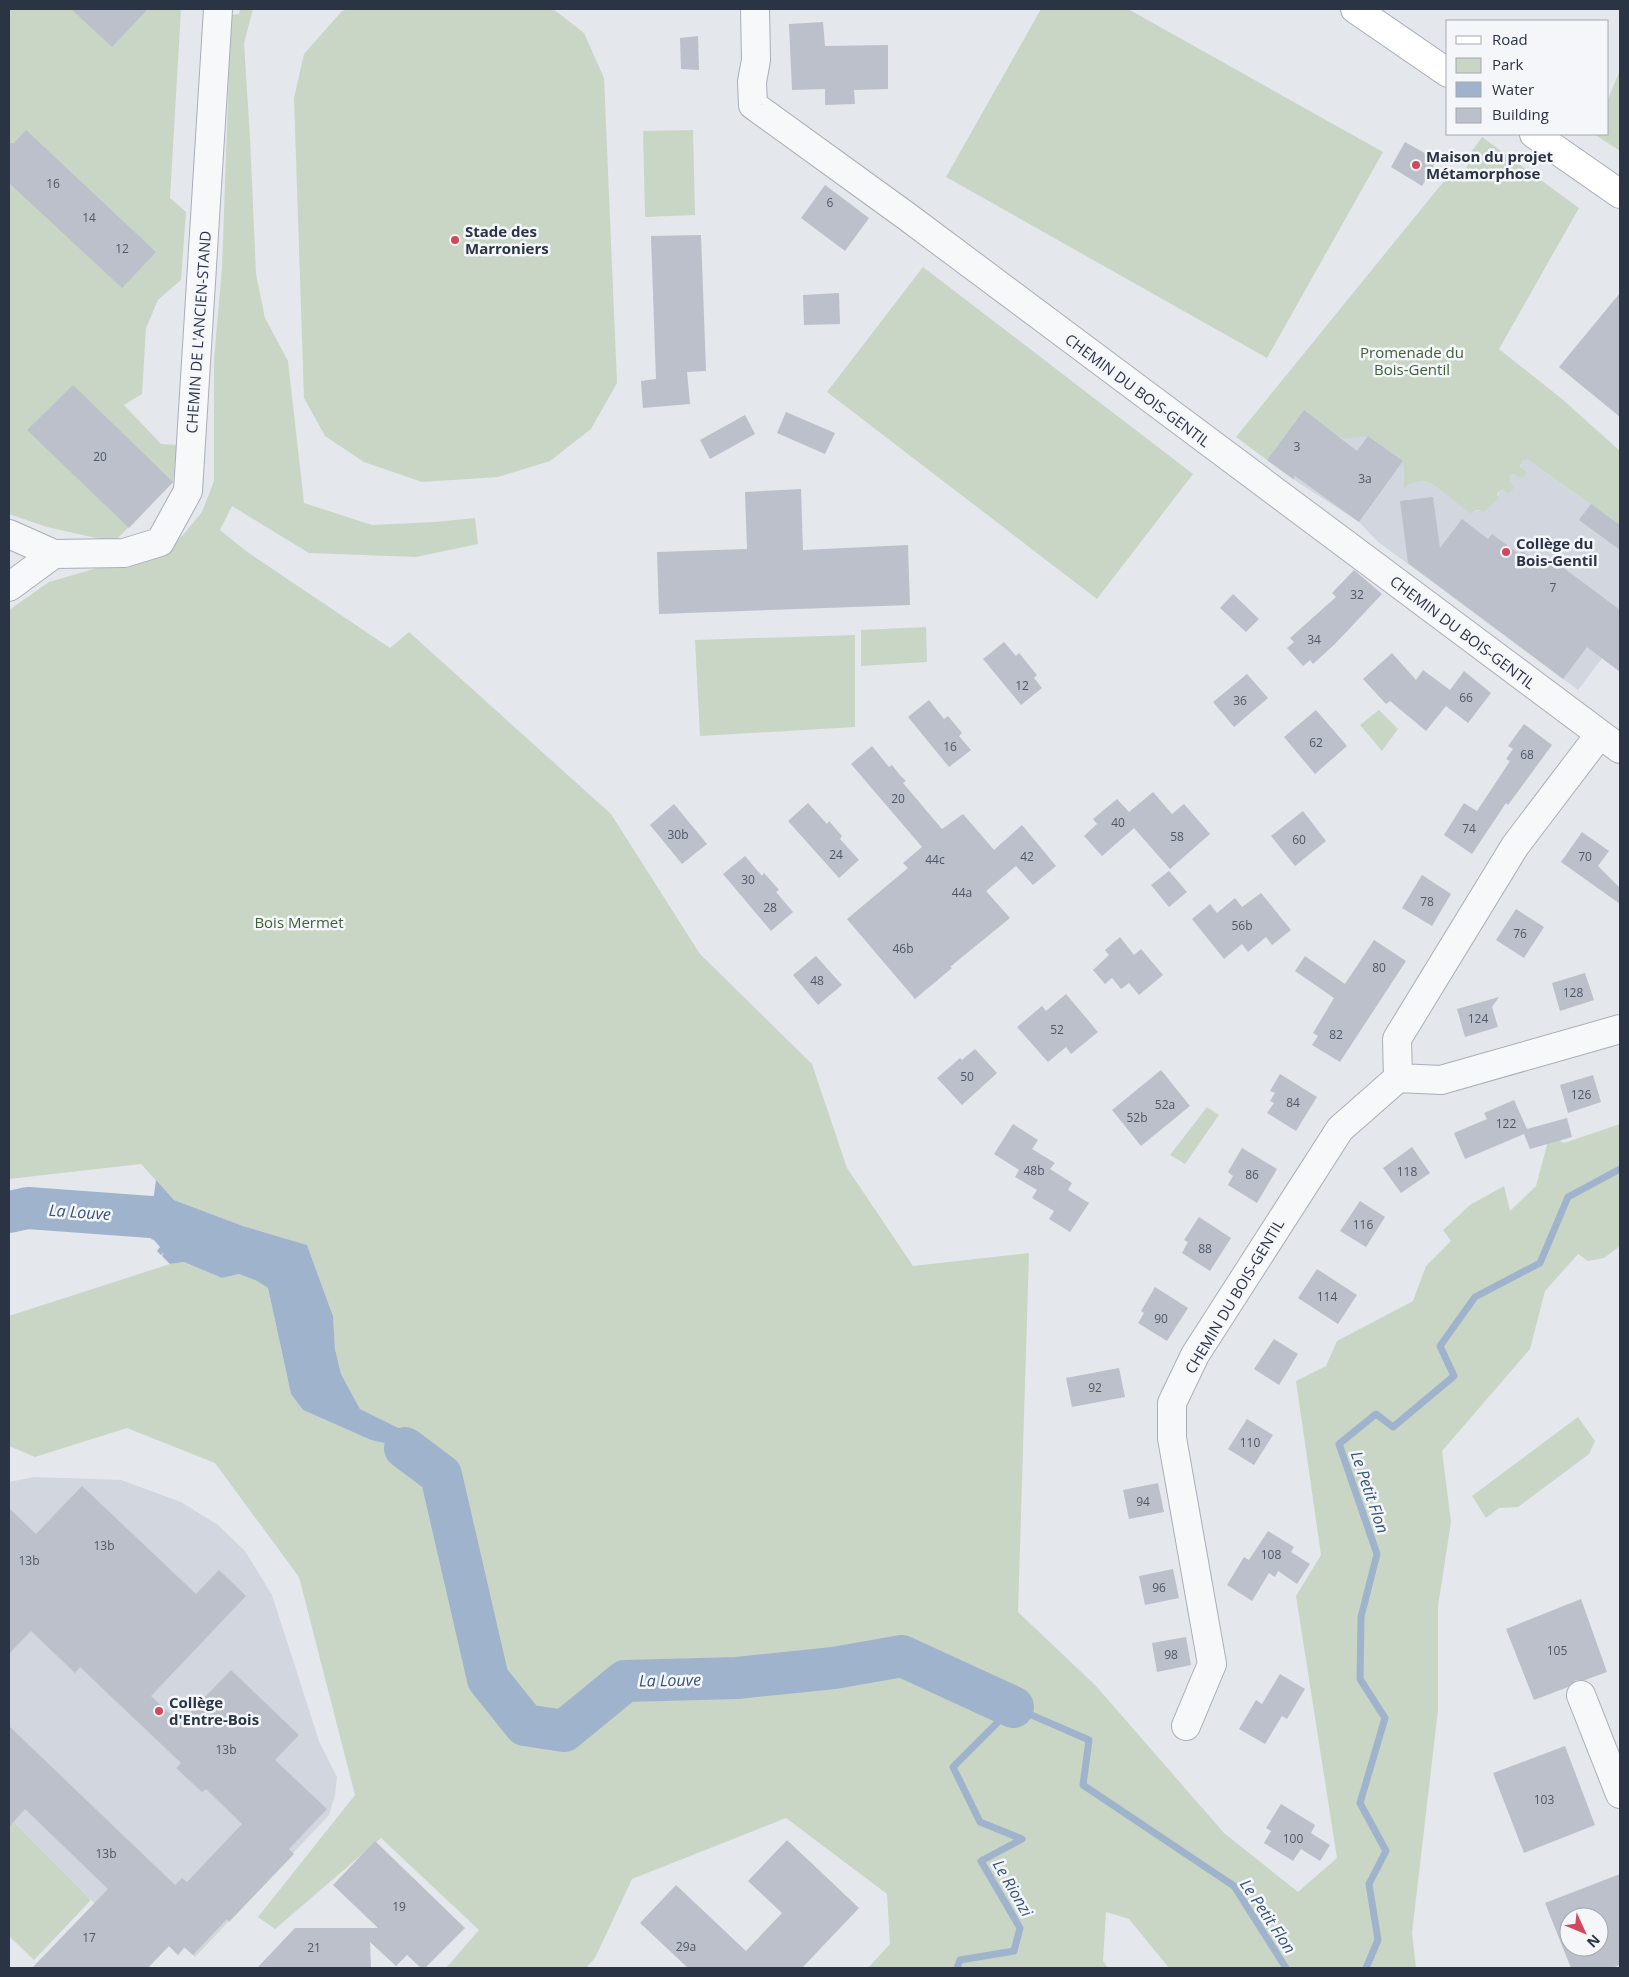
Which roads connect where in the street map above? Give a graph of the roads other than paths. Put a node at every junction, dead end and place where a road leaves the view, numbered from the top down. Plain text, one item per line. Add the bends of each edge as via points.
1 (218, 9) edge
2 (755, 9) edge
3 (1355, 9) edge
4 (1446, 72) edge
5 (1535, 135) edge
6 (1620, 194) edge
7 (9, 534) edge
8 (54, 554) junction
9 (9, 587) edge
10 (1610, 742) edge
11 (1620, 1029) edge
12 (1398, 1078) junction
13 (1581, 1695) dead end
14 (1186, 1726) dead end
15 (1620, 1794) edge

1 - 8 street, CHEMIN DE L'ANCIEN-STAND via 188,491 160,542 124,554
2 - 10 street, CHEMIN DU BOIS-GENTIL via 753,105 905,214
3 - 4 main road
5 - 6 main road
7 - 8 street, CHEMIN DE L'ANCIEN-STAND
8 - 9 street
10 - 12 street, CHEMIN DU BOIS-GENTIL via 1515,846 1397,1039
11 - 12 street via 1441,1080
12 - 14 street, CHEMIN DU BOIS-GENTIL via 1340,1129 1195,1355 1172,1403 1172,1438 1212,1664
13 - 15 street

